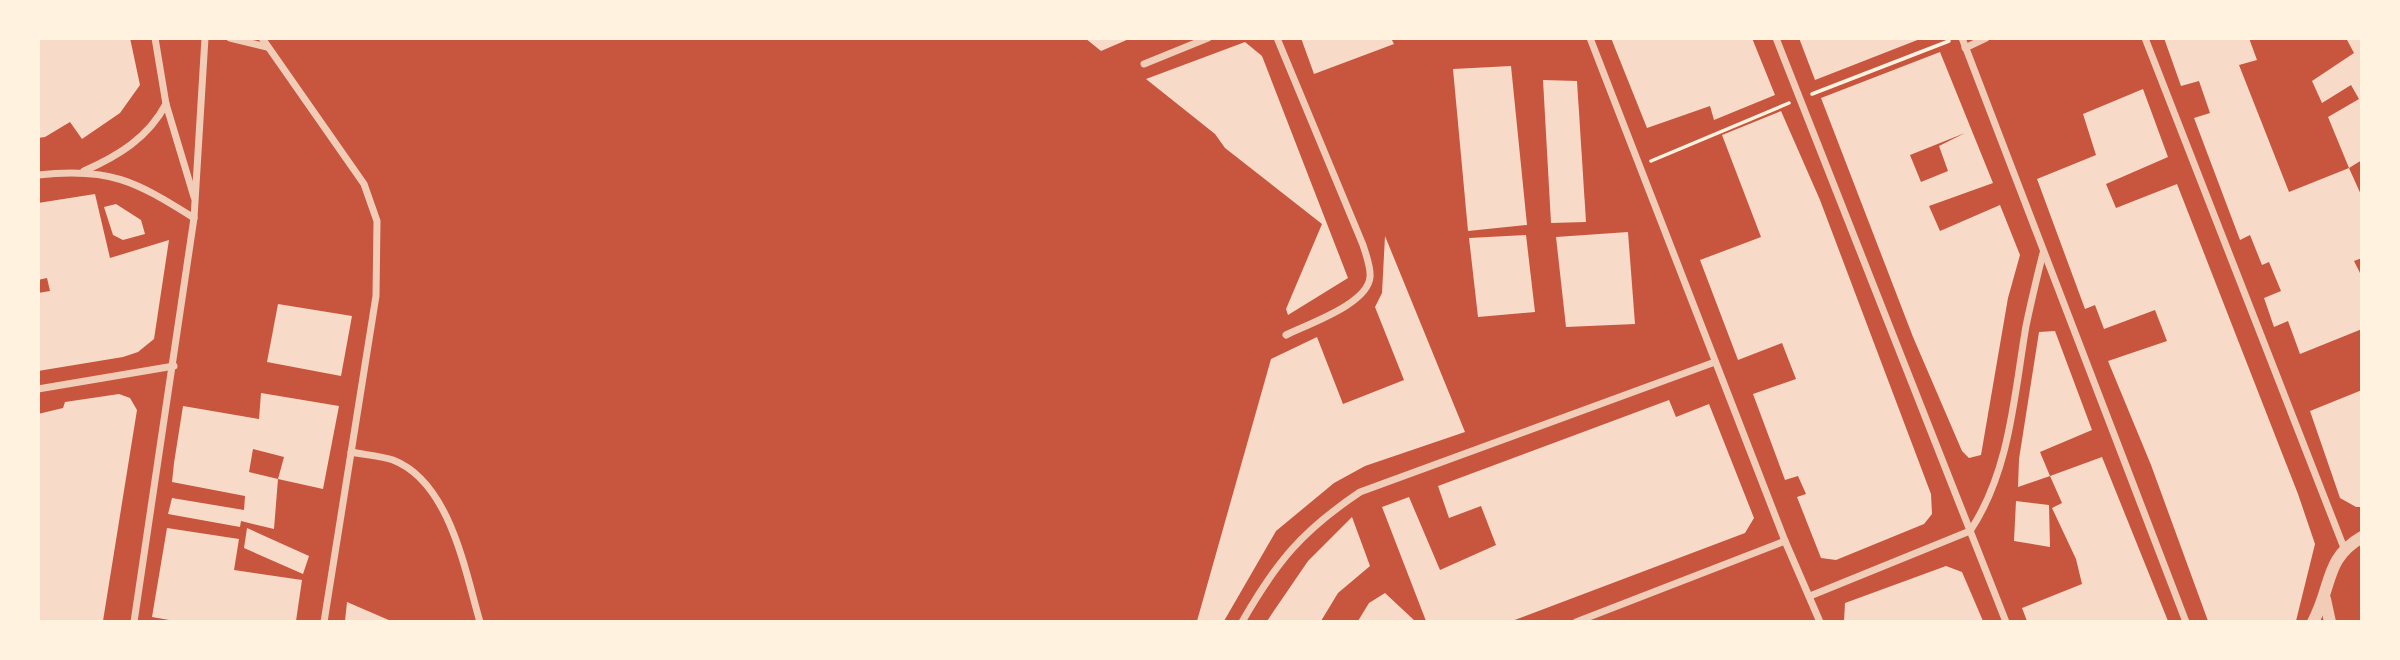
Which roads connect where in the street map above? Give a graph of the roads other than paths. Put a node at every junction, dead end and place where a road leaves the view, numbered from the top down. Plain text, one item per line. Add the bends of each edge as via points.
1 (155, 38) edge
2 (205, 38) edge
3 (230, 38) edge
4 (262, 38) edge
5 (1208, 38) edge
6 (1277, 38) edge
7 (1590, 38) edge
8 (1776, 38) edge
9 (1962, 38) edge
10 (1986, 38) edge
11 (2145, 38) edge
12 (267, 47) junction
13 (1965, 48) junction
14 (1144, 64) dead end
15 (166, 104) junction
16 (83, 171) junction
17 (38, 176) edge
18 (195, 201) junction
19 (194, 218) junction
20 (2043, 253) junction
21 (1286, 335) dead end
22 (1715, 362) junction
23 (173, 366) junction
24 (38, 389) edge
25 (351, 452) junction
26 (1970, 531) junction
27 (2361, 537) edge
28 (1785, 541) junction
29 (2344, 548) junction
30 (1810, 596) junction
31 (2325, 599) junction
32 (134, 621) edge
33 (324, 621) edge
34 (480, 621) edge
35 (1242, 621) edge
36 (1576, 621) edge
37 (1820, 621) edge
38 (2006, 621) edge
39 (2186, 621) edge
40 (2313, 621) edge
41 (2330, 621) edge

1 - 15 street
2 - 18 street
3 - 12 street
4 - 12 street
5 - 14 street
6 - 21 street via 1363,245 1371,275 1354,302
7 - 22 street
8 - 26 street
9 - 13 street
10 - 13 street
11 - 29 street
12 - 25 street via 364,184 377,221 376,296
13 - 20 street
15 - 16 street via 140,138 114,158
15 - 18 street
16 - 17 street
16 - 19 street via 138,184
18 - 19 street
19 - 23 street
20 - 26 street via 2010,424 1987,506
20 - 39 street
22 - 28 street
22 - 35 street via 1360,492 1294,543
23 - 24 street
23 - 32 street
25 - 33 street
25 - 34 street via 394,461 419,477 440,504 455,535
26 - 30 street
26 - 38 street
27 - 29 street
28 - 30 street
28 - 36 street
29 - 31 street via 2334,559
30 - 37 street
31 - 40 street
31 - 41 street

